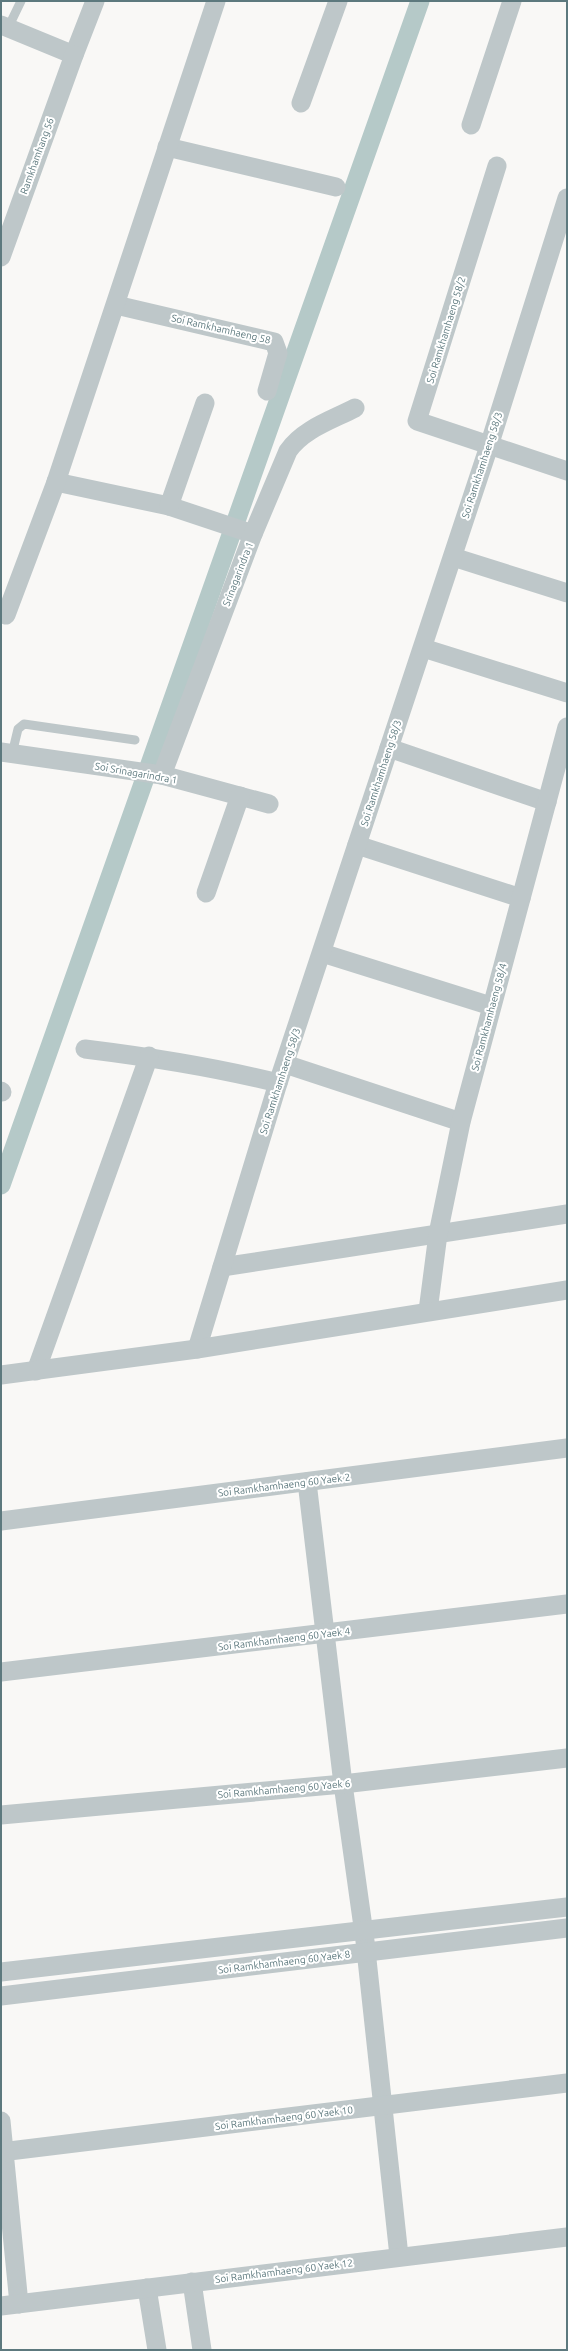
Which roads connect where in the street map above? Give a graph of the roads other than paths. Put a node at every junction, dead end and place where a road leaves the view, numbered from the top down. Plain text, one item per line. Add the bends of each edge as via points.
1 (21, 1) edge
2 (95, 1) edge
3 (216, 1) edge
4 (338, 1) edge
5 (512, 1) edge
6 (5, 27) edge
7 (74, 55) junction
8 (301, 103) dead end
9 (471, 125) dead end
10 (166, 147) junction
11 (497, 166) dead end
12 (336, 187) dead end
13 (567, 198) edge
14 (1, 258) edge
15 (116, 305) junction
16 (267, 391) dead end
17 (205, 403) dead end
18 (355, 408) dead end
19 (489, 446) junction
20 (567, 471) edge
21 (56, 482) junction
22 (169, 506) junction
23 (253, 534) junction
24 (452, 557) junction
25 (567, 592) edge
26 (6, 615) dead end
27 (423, 648) junction
28 (567, 693) edge
29 (567, 727) edge
30 (136, 740) dead end
31 (389, 748) junction
32 (7, 753) edge
33 (158, 774) junction
34 (240, 796) junction
35 (547, 802) junction
36 (269, 804) dead end
37 (358, 845) junction
38 (206, 893) dead end
39 (521, 898) junction
40 (322, 954) junction
41 (491, 1006) junction
42 (85, 1049) dead end
43 (149, 1056) junction
44 (285, 1064) junction
45 (278, 1083) junction
46 (461, 1122) junction
47 (567, 1214) edge
48 (438, 1234) junction
49 (222, 1267) junction
50 (567, 1290) edge
51 (428, 1311) junction
52 (197, 1349) junction
53 (36, 1371) junction
54 (1, 1375) edge
55 (567, 1448) edge
56 (307, 1482) junction
57 (1, 1521) edge
58 (567, 1604) edge
59 (325, 1634) junction
60 (1, 1672) edge
61 (567, 1758) edge
62 (343, 1784) junction
63 (1, 1815) edge
64 (567, 1907) edge
65 (567, 1928) edge
66 (363, 1930) junction
67 (171, 1952) junction
68 (366, 1952) junction
69 (1, 1972) edge
70 (174, 1975) junction
71 (1, 1996) edge
72 (567, 2084) edge
73 (381, 2107) junction
74 (1, 2121) edge
75 (3, 2151) edge
76 (567, 2237) edge
77 (399, 2256) junction
78 (192, 2282) junction
79 (147, 2288) junction
80 (10, 2305) edge
81 (157, 2350) edge
82 (202, 2350) edge

1 - 6 lane
2 - 7 street, Ramkhamhang 56
3 - 10 street
4 - 8 street
5 - 9 street
6 - 7 street
7 - 14 street, Ramkhamhang 56
10 - 12 street
10 - 15 street
11 - 19 street, Soi Ramkhamhaeng 58/2 via 417,421
13 - 19 street, Soi Ramkhamhaeng 58/3
15 - 16 street, Soi Ramkhamhaeng 58 via 274,342 278,353
15 - 21 street
17 - 22 street
18 - 23 street, Srinagarindra 1 via 303,434 295,441 282,464
19 - 20 street
19 - 24 street, Soi Ramkhamhaeng 58/3
21 - 22 street
21 - 26 street
22 - 23 street
23 - 33 street, Srinagarindra 1
24 - 25 street
24 - 27 street, Soi Ramkhamhaeng 58/3
27 - 28 street
27 - 31 street, Soi Ramkhamhaeng 58/3
29 - 35 street, Soi Ramkhamhaeng 58/4
30 - 32 lane via 24,724 18,729
31 - 35 street
31 - 37 street, Soi Ramkhamhaeng 58/3
32 - 33 street, Soi Srinagarindra 1
33 - 34 street, Soi Srinagarindra 1
34 - 36 street, Soi Srinagarindra 1
34 - 38 street
35 - 39 street, Soi Ramkhamhaeng 58/4
37 - 39 street
37 - 40 street, Soi Ramkhamhaeng 58/3
39 - 41 street, Soi Ramkhamhaeng 58/4
40 - 41 street
40 - 44 street, Soi Ramkhamhaeng 58/3
41 - 46 street, Soi Ramkhamhaeng 58/4
42 - 43 street
43 - 45 street via 229,1070
43 - 53 street
44 - 45 street, Soi Ramkhamhaeng 58/3
44 - 46 street
45 - 49 street, Soi Ramkhamhaeng 58/3
46 - 48 street, Soi Ramkhamhaeng 58/4
47 - 48 street
48 - 49 street
48 - 51 street, Soi Ramkhamhaeng 58/4
49 - 52 street, Soi Ramkhamhaeng 58/3
50 - 51 street
51 - 52 street
52 - 53 street
53 - 54 street
55 - 56 street, Soi Ramkhamhaeng 60 Yaek 2
56 - 57 street, Soi Ramkhamhaeng 60 Yaek 2
56 - 59 street
58 - 59 street, Soi Ramkhamhaeng 60 Yaek 4
59 - 60 street, Soi Ramkhamhaeng 60 Yaek 4
59 - 62 street
61 - 62 street, Soi Ramkhamhaeng 60 Yaek 6
62 - 63 street, Soi Ramkhamhaeng 60 Yaek 6
62 - 66 street
64 - 66 street
65 - 68 street, Soi Ramkhamhaeng 60 Yaek 8
66 - 67 street
66 - 68 street
67 - 69 street
67 - 70 street
68 - 70 street, Soi Ramkhamhaeng 60 Yaek 8
68 - 73 street
70 - 71 street, Soi Ramkhamhaeng 60 Yaek 8
72 - 73 street, Soi Ramkhamhaeng 60 Yaek 10
73 - 75 street, Soi Ramkhamhaeng 60 Yaek 10
73 - 77 street
74 - 75 street
75 - 80 street
76 - 77 street, Soi Ramkhamhaeng 60 Yaek 12
77 - 78 street, Soi Ramkhamhaeng 60 Yaek 12
78 - 79 street, Soi Ramkhamhaeng 60 Yaek 12
78 - 82 street
79 - 80 street, Soi Ramkhamhaeng 60 Yaek 12
79 - 81 street

